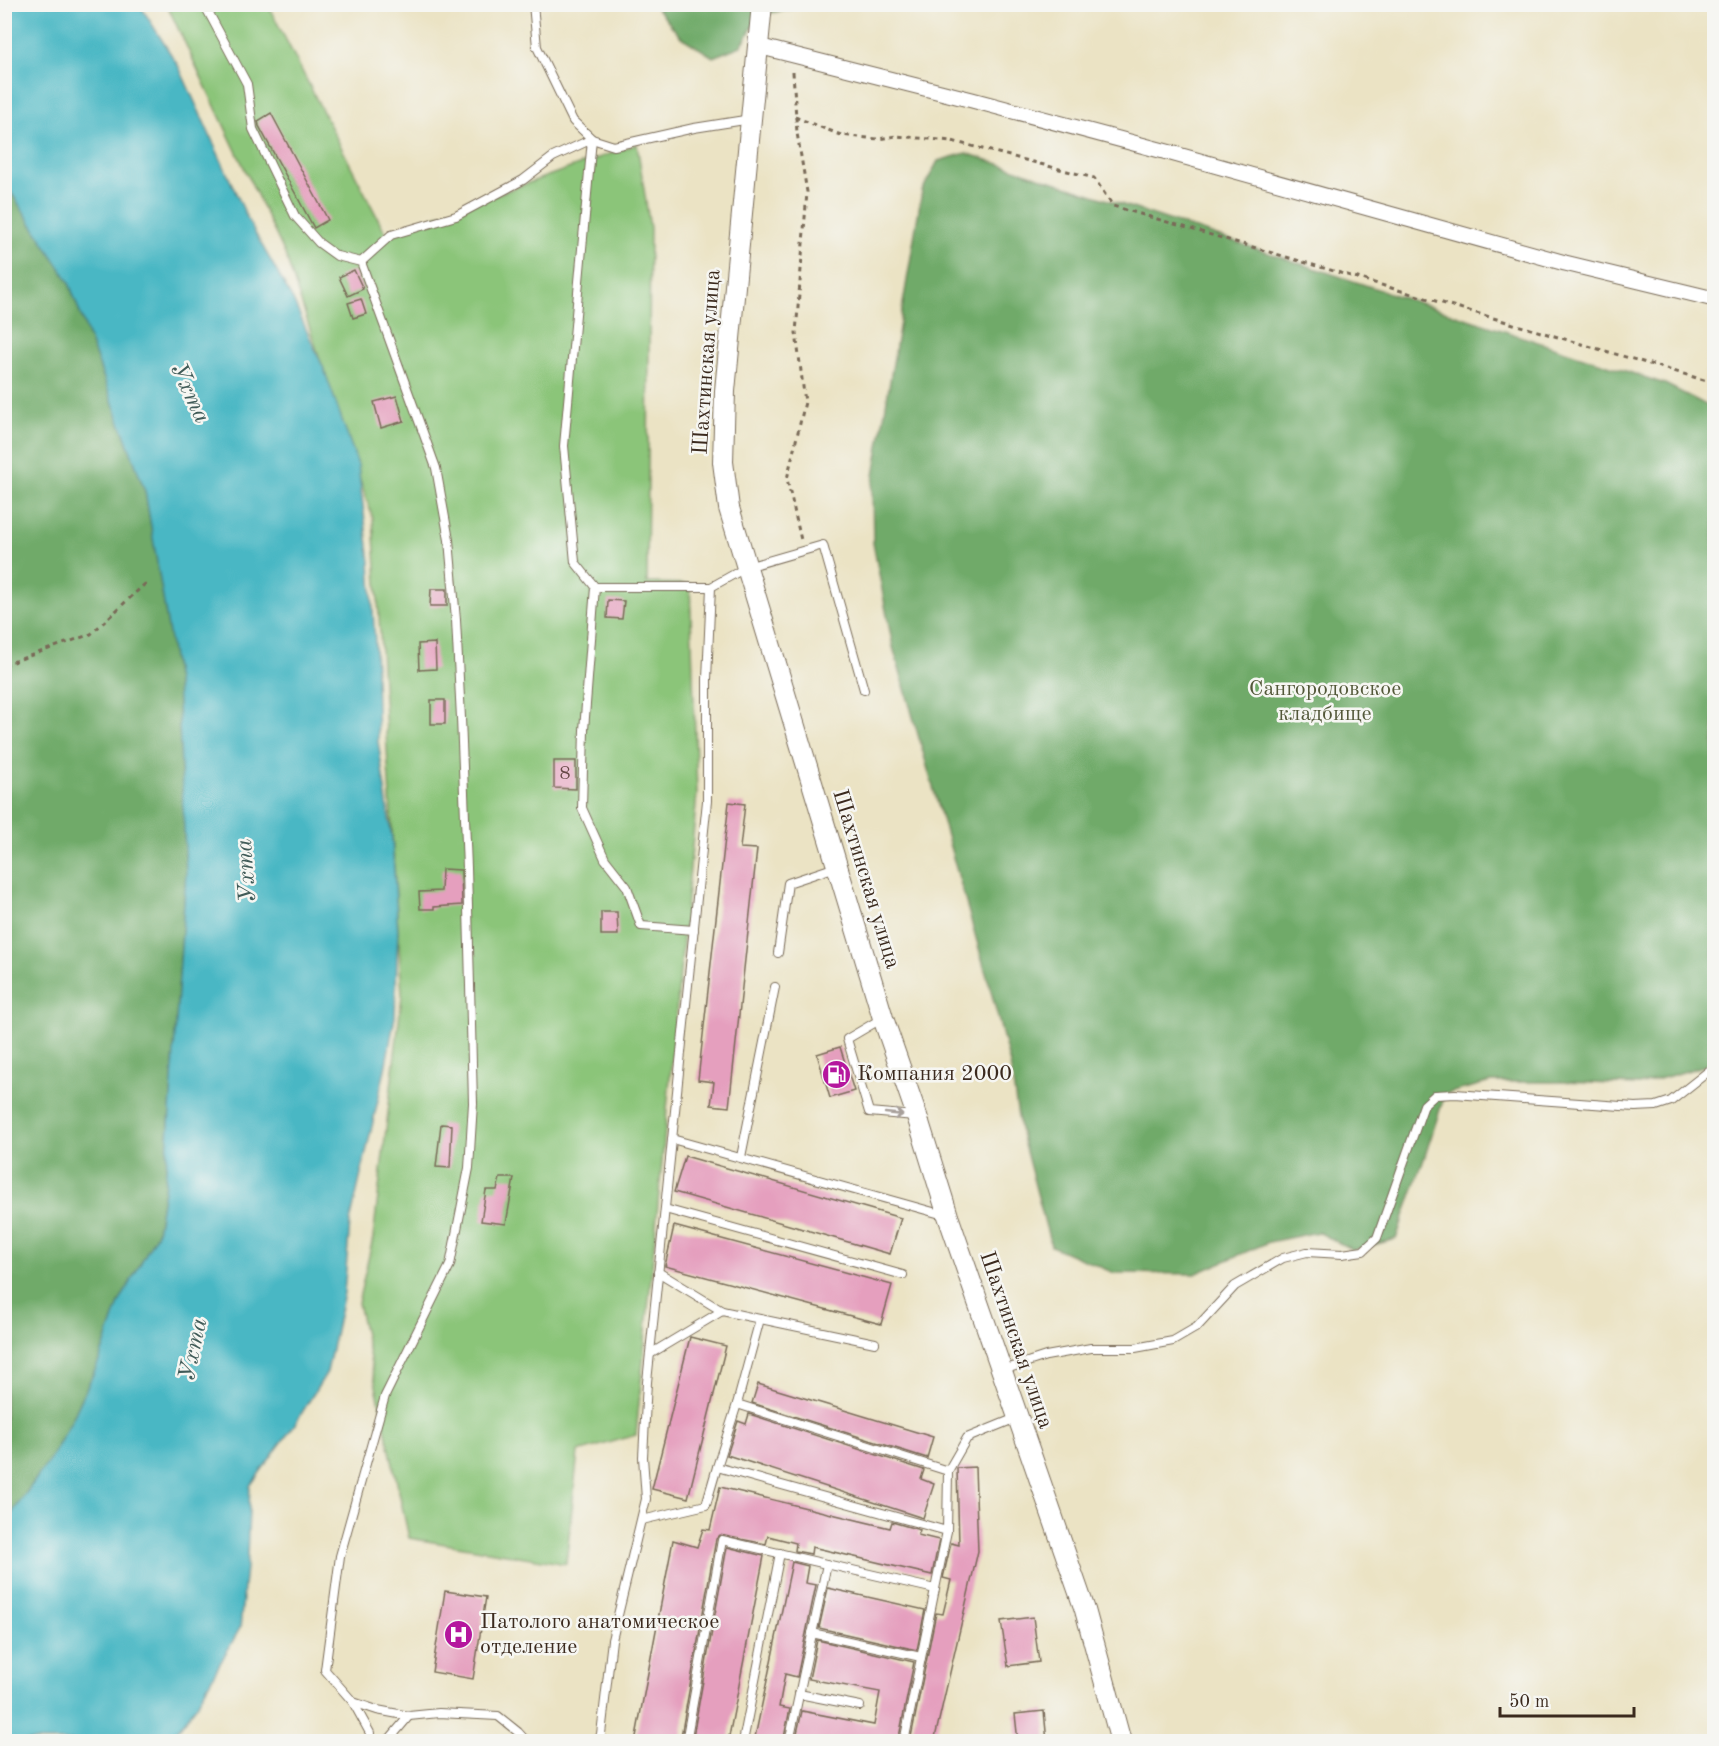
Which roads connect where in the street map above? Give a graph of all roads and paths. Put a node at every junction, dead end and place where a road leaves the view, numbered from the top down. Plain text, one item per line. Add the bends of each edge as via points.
1 (204, 4) edge
2 (533, 4) edge
3 (762, 4) edge
4 (758, 46) junction
5 (792, 56) junction
6 (795, 117) junction
7 (752, 119) junction
8 (592, 139) junction
9 (361, 262) junction
10 (1714, 299) edge
11 (1714, 383) edge
12 (803, 551) junction
13 (747, 567) junction
14 (146, 583) dead end
15 (596, 587) junction
16 (711, 587) junction
17 (4, 665) edge
18 (864, 690) dead end
19 (837, 867) junction
20 (694, 930) junction
21 (778, 953) dead end
22 (775, 987) dead end
23 (883, 1018) junction
24 (1714, 1067) edge
25 (917, 1116) junction
26 (672, 1139) junction
27 (741, 1157) junction
28 (665, 1209) junction
29 (948, 1216) junction
30 (658, 1272) junction
31 (903, 1275) dead end
32 (722, 1311) junction
33 (760, 1319) junction
34 (875, 1343) dead end
35 (650, 1354) junction
36 (1002, 1371) junction
37 (737, 1404) junction
38 (1018, 1417) junction
39 (717, 1467) junction
40 (948, 1471) junction
41 (642, 1520) junction
42 (947, 1531) junction
43 (780, 1554) junction
44 (827, 1564) junction
45 (935, 1589) junction
46 (812, 1633) junction
47 (921, 1657) junction
48 (799, 1694) junction
49 (353, 1702) junction
50 (860, 1706) dead end
51 (409, 1716) junction
52 (369, 1742) edge
53 (387, 1742) edge
54 (527, 1742) edge
55 (598, 1742) edge
56 (686, 1742) edge
57 (743, 1742) edge
58 (789, 1742) edge
59 (904, 1742) edge
60 (1121, 1742) edge

1 - 9 lane via 247,84 253,129 295,216 337,256
2 - 8 lane via 537,47 573,121
3 - 4 street, Шахтинская улица
4 - 5 street
4 - 7 street, Шахтинская улица
5 - 6 path
5 - 10 street via 1061,123 1565,263
6 - 11 path via 841,135 952,141 1094,178 1113,206
6 - 12 path via 807,192 796,333 805,402 787,479
7 - 8 lane via 614,146
7 - 13 street, Шахтинская улица via 725,391 723,462 729,508
8 - 9 lane via 553,157 523,180 456,216 391,235
8 - 15 lane via 564,446 575,562
9 - 49 lane via 436,468 449,540 467,857 473,1103 469,1168 450,1265 385,1396 340,1556 325,1670
12 - 13 lane
12 - 18 lane via 823,545
13 - 16 lane
13 - 19 street, Шахтинская улица
14 - 17 path via 91,634
15 - 16 lane
15 - 20 lane via 582,807 605,859 627,887 641,926
16 - 20 lane via 707,801
19 - 21 lane via 788,883
19 - 23 street, Шахтинская улица
20 - 26 lane
22 - 27 lane
23 - 25 street, Шахтинская улица
23 -> 25 lane via 847,1038 868,1112
24 - 36 lane via 1671,1101 1656,1106 1435,1095 1424,1105 1377,1238 1363,1251 1306,1252 1283,1258 1235,1287 1197,1327 1173,1341 1135,1348 1091,1348 1046,1356
25 - 29 street, Шахтинская улица
26 - 27 lane
26 - 28 lane
27 - 29 lane
28 - 30 lane
28 - 31 lane
29 - 36 street, Шахтинская улица
30 - 32 lane
30 - 35 lane
32 - 33 lane
32 - 35 lane
33 - 34 lane
33 - 37 lane
35 - 41 lane
36 - 38 street, Шахтинская улица
37 - 39 lane
37 - 40 lane
38 - 40 lane via 967,1438
38 - 60 street, Шахтинская улица via 1084,1610
39 - 41 lane via 706,1505
39 - 42 lane
40 - 42 lane
41 - 55 lane via 612,1640
42 - 45 lane
43 - 44 lane
43 - 56 lane via 722,1540
43 - 57 lane
44 - 45 lane
44 - 46 lane
45 - 47 lane
46 - 47 lane
46 - 48 lane
47 - 59 lane
48 - 50 lane
48 - 58 lane
49 - 51 lane
49 - 52 lane via 370,1733
51 - 53 lane
51 - 54 lane via 498,1716

